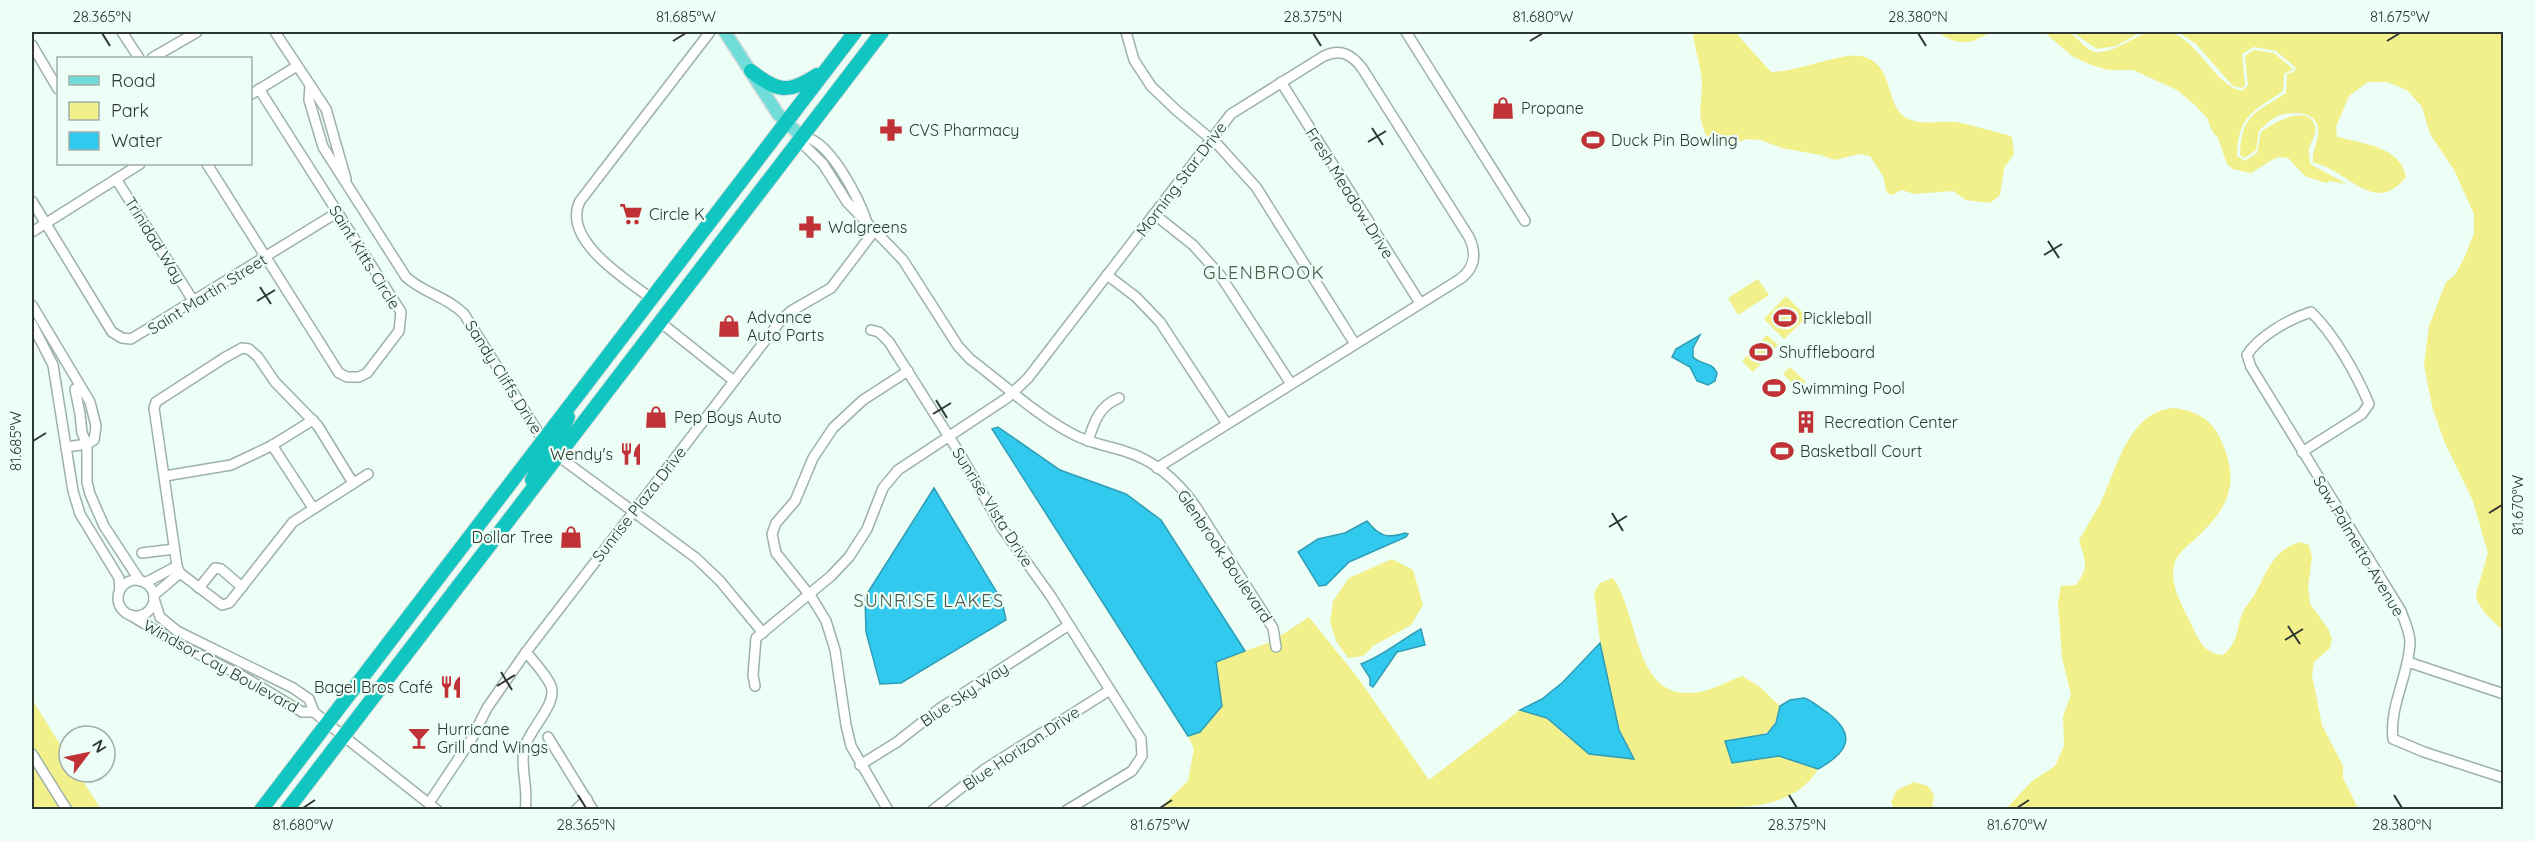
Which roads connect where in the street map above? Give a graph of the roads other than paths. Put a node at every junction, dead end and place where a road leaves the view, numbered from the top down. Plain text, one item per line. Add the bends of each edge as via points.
1 (122, 32) edge
2 (197, 32) edge
3 (274, 32) edge
4 (710, 32) edge
5 (725, 32) edge
6 (855, 32) edge
7 (882, 32) edge
8 (1126, 32) edge
9 (1406, 32) edge
10 (32, 45) edge
11 (138, 57) edge
12 (154, 57) edge
13 (297, 66) junction
14 (827, 69) junction
15 (751, 71) junction
16 (1281, 82) junction
17 (310, 85) junction
18 (57, 86) edge
19 (255, 92) edge
20 (786, 123) junction
21 (333, 128) junction
22 (317, 133) junction
23 (802, 137) junction
24 (1212, 139) junction
25 (138, 165) edge
26 (208, 165) edge
27 (116, 179) junction
28 (348, 184) junction
29 (32, 201) edge
30 (338, 212) junction
31 (1154, 214) junction
32 (1525, 221) dead end
33 (45, 223) junction
34 (875, 230) junction
35 (32, 232) edge
36 (265, 257) junction
37 (1107, 275) junction
38 (651, 298) junction
39 (194, 302) junction
40 (1420, 303) junction
41 (32, 305) edge
42 (660, 322) junction
43 (32, 324) edge
44 (871, 330) dead end
45 (1355, 344) junction
46 (908, 371) junction
47 (734, 381) junction
48 (1291, 384) junction
49 (78, 388) junction
50 (580, 391) junction
51 (1014, 392) junction
52 (58, 394) junction
53 (1119, 398) dead end
54 (313, 420) junction
55 (1227, 424) junction
56 (949, 435) junction
57 (543, 440) junction
58 (1088, 441) junction
59 (87, 444) junction
60 (272, 445) junction
61 (66, 447) junction
62 (2302, 452) junction
63 (558, 456) junction
64 (1157, 468) junction
65 (368, 474) dead end
66 (165, 476) junction
67 (353, 483) junction
68 (519, 506) junction
69 (313, 508) junction
70 (632, 512) junction
71 (174, 549) junction
72 (142, 553) dead end
73 (178, 569) junction
74 (143, 582) junction
75 (242, 587) junction
76 (200, 588) junction
77 (120, 590) junction
78 (809, 593) junction
79 (154, 597) junction
80 (130, 615) junction
81 (1069, 626) junction
82 (763, 633) junction
83 (1276, 647) dead end
84 (526, 652) junction
85 (225, 655) junction
86 (2408, 662) junction
87 (220, 666) junction
88 (755, 686) dead end
89 (1110, 690) junction
90 (2504, 694) edge
91 (314, 712) junction
92 (327, 723) junction
93 (343, 736) junction
94 (548, 737) dead end
95 (32, 754) edge
96 (860, 765) junction
97 (2504, 778) edge
98 (587, 799) junction
99 (429, 803) junction
100 (67, 810) edge
101 (261, 810) edge
102 (287, 810) edge
103 (437, 810) edge
104 (525, 810) edge
105 (576, 810) edge
106 (593, 810) edge
107 (888, 810) edge
108 (933, 810) edge
109 (1067, 810) edge

1 - 11 street
2 - 12 street
3 - 13 street, Sandy Cliffs Drive
4 - 38 street via 580,201 575,214 580,231 602,260
5 - 15 main road
6 - 14 highway
7 - 23 highway
8 - 24 street via 1136,64 1158,92
9 - 32 street
10 - 18 street
13 - 17 street, Sandy Cliffs Drive
13 - 19 street
14 - 15 highway via 784,89 766,83
14 - 20 highway
15 - 20 main road
16 - 24 street, Morning Star Drive via 1234,112
16 - 40 street, Fresh Meadow Drive
16 - 40 street, Morning Star Drive via 1341,48 1352,57 1469,237 1478,260 1464,276
17 - 21 street, Sandy Cliffs Drive
17 - 22 street, Sandy Cliffs Drive via 309,100
19 - 30 street, Saint Kitts Circle
20 - 23 main road
20 - 38 highway
21 - 22 street
21 - 28 street, Sandy Cliffs Drive
22 - 28 street, Sandy Cliffs Drive
23 - 34 street, Glenbrook Boulevard via 847,202
23 - 42 highway
24 - 31 street, Morning Star Drive
24 - 45 street via 1262,195
25 - 27 street
26 - 36 street, Saint Kitts Circle
27 - 33 street
27 - 39 street, Trinidad Way
28 - 57 street, Sandy Cliffs Drive via 406,277 417,287 448,299 464,314
29 - 33 street, Saint Martin Street
30 - 36 street, Saint Martin Street
30 - 36 street, Saint Kitts Circle via 401,312 399,331 367,373 358,377 339,373
31 - 37 street, Morning Star Drive
31 - 48 street via 1220,275
33 - 35 street
33 - 39 street, Saint Martin Street via 112,332 122,338 140,336
34 - 47 street, Sunrise Plaza Drive via 831,288 786,315
34 - 51 street, Glenbrook Boulevard via 903,260 962,350
36 - 39 street, Saint Martin Street
37 - 51 street, Morning Star Drive via 1038,367
37 - 55 street via 1160,322
38 - 50 highway
40 - 45 street, Morning Star Drive
41 - 49 street, Windsor Cay Boulevard
42 - 47 street
42 - 63 highway
43 - 52 street, Windsor Cay Boulevard via 48,352
44 - 46 street, Sunrise Vista Drive via 886,339
45 - 48 street, Morning Star Drive
46 - 56 street, Sunrise Vista Drive
46 - 78 street via 863,400 833,428 813,458 795,501 774,528 776,553
47 - 70 street, Sunrise Plaza Drive
48 - 55 street, Morning Star Drive
49 - 52 street
49 - 59 street, Windsor Cay Boulevard via 90,402 96,426 94,440
50 - 57 highway
50 - 63 highway via 556,443
51 - 56 street, Morning Star Drive
51 - 58 street, Glenbrook Boulevard via 1060,428
52 - 61 street, Windsor Cay Boulevard
53 - 58 street via 1100,412
54 - 60 street
54 - 66 street via 275,382 253,351 242,348 156,402
54 - 67 street
55 - 64 street, Morning Star Drive
56 - 78 street, Morning Star Drive via 893,475 854,550
56 - 81 street, Sunrise Vista Drive via 998,521
57 - 68 highway via 544,455
57 - 92 highway
58 - 64 street, Glenbrook Boulevard via 1132,454
59 - 61 street
59 - 74 street, Windsor Cay Boulevard via 87,482 94,505 108,533
60 - 66 street via 231,465
60 - 69 street
61 - 77 street, Windsor Cay Boulevard via 80,514 119,578
62 - 62 street, Saw Palmetto Avenue via 2362,414 2369,404 2323,323 2311,312 2296,317 2253,346 2247,355
62 - 86 street, Saw Palmetto Avenue via 2401,610 2410,640
63 - 68 highway
63 - 70 street
64 - 83 street, Glenbrook Boulevard via 1178,484 1196,507 1273,628
65 - 67 street
66 - 71 street
67 - 69 street
68 - 93 highway
69 - 75 street via 293,522
70 - 82 street via 708,569
70 - 84 street, Sunrise Plaza Drive
71 - 72 street
71 - 73 street
73 - 74 street
73 - 76 street
73 - 79 street
74 - 77 street via 129,582
74 - 79 street, Windsor Cay Boulevard
75 - 76 street via 229,603 222,605
75 - 76 street via 215,568
77 - 80 street, Windsor Cay Boulevard via 119,602
78 - 82 street, Morning Star Drive
78 - 96 street via 833,642 847,732
79 - 80 street, Windsor Cay Boulevard via 146,613
79 - 85 street, Windsor Cay Boulevard via 160,617 167,624
80 - 87 street, Windsor Cay Boulevard
81 - 89 street, Sunrise Vista Drive
81 - 96 street, Blue Sky Way via 945,704 892,746
82 - 88 street via 756,638
84 - 99 street, Sunrise Plaza Drive
84 - 104 street via 551,687 552,696 524,748
85 - 87 street
85 - 91 street, Windsor Cay Boulevard via 293,688 309,699
86 - 90 street
86 - 97 street, Saw Palmetto Avenue via 2391,723 2393,739
87 - 91 street, Windsor Cay Boulevard via 302,712
89 - 108 street, Blue Horizon Drive via 985,769
89 - 109 street, Sunrise Vista Drive via 1141,739 1142,756 1132,771
91 - 92 street, Windsor Cay Boulevard
92 - 93 street, Windsor Cay Boulevard
92 - 101 highway
93 - 99 street, Windsor Cay Boulevard
93 - 102 highway
94 - 98 street
95 - 100 street
96 - 107 street
98 - 105 street
98 - 106 street
99 - 103 street, Windsor Cay Boulevard

